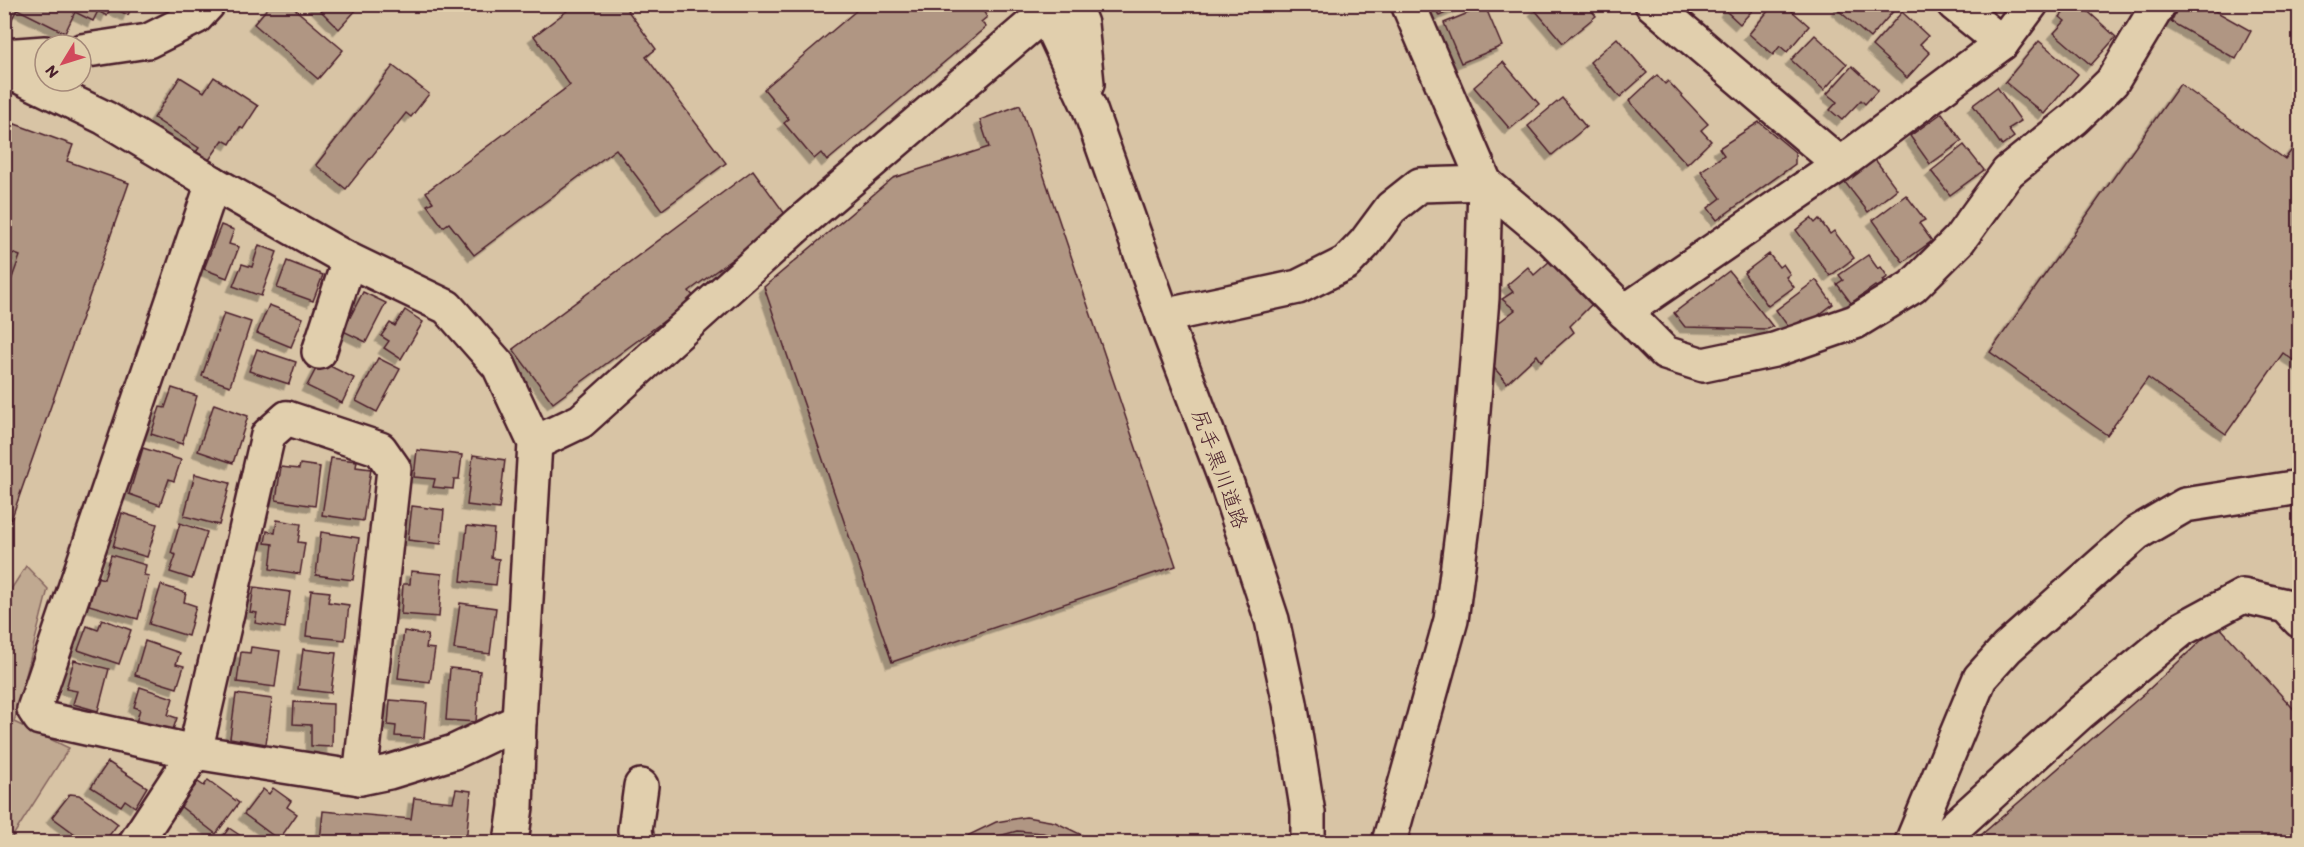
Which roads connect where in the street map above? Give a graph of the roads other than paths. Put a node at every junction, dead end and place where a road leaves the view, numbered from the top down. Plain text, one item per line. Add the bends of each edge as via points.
1 (208, 4) edge
2 (1408, 4) edge
3 (1652, 4) edge
4 (1954, 4) edge
5 (2031, 4) edge
6 (2159, 4) edge
7 (1053, 8) edge
8 (2002, 43) junction
9 (93, 49) edge
10 (33, 54) edge
11 (4, 56) edge
12 (4, 69) edge
13 (1840, 164) junction
14 (213, 183) junction
15 (1485, 183) junction
16 (349, 260) junction
17 (1624, 312) junction
18 (1163, 316) junction
19 (319, 352) dead end
20 (535, 443) junction
21 (2300, 487) edge
22 (2300, 621) edge
23 (519, 721) junction
24 (195, 752) junction
25 (360, 778) junction
26 (641, 786) dead end
27 (136, 843) edge
28 (511, 843) edge
29 (637, 843) edge
30 (1308, 843) edge
31 (1389, 843) edge
32 (1912, 843) edge
33 (1938, 843) edge

1 - 9 street via 196,17 148,41
2 - 15 street
3 - 13 street
4 - 8 street
5 - 8 street
6 - 17 street via 2112,82 2008,172 1959,240 1912,287 1855,322 1774,350 1703,365 1665,353
7 - 18 street, 尻手黒川道路
7 - 20 street via 800,223 581,421
8 - 13 street
10 - 11 street
12 - 14 street via 105,118
13 - 17 street
14 - 16 street
14 - 24 street via 34,709 40,718
15 - 17 street via 1551,238
15 - 18 street via 1420,185 1390,208 1346,263 1298,286
15 - 31 street via 1481,310 1465,510 1451,620
16 - 19 street
16 - 20 street via 447,307 499,366
18 - 30 street, 尻手黒川道路 via 1227,484 1272,620 1308,813
20 - 23 street
21 - 32 street via 2185,505 2138,533 2007,648 1980,678
22 - 33 street via 2286,606 2243,596 2182,629 2080,713
23 - 25 street via 454,752
23 - 28 street
24 - 25 street
24 - 25 street via 268,435 287,418 380,448 394,469
24 - 27 street
26 - 29 street

